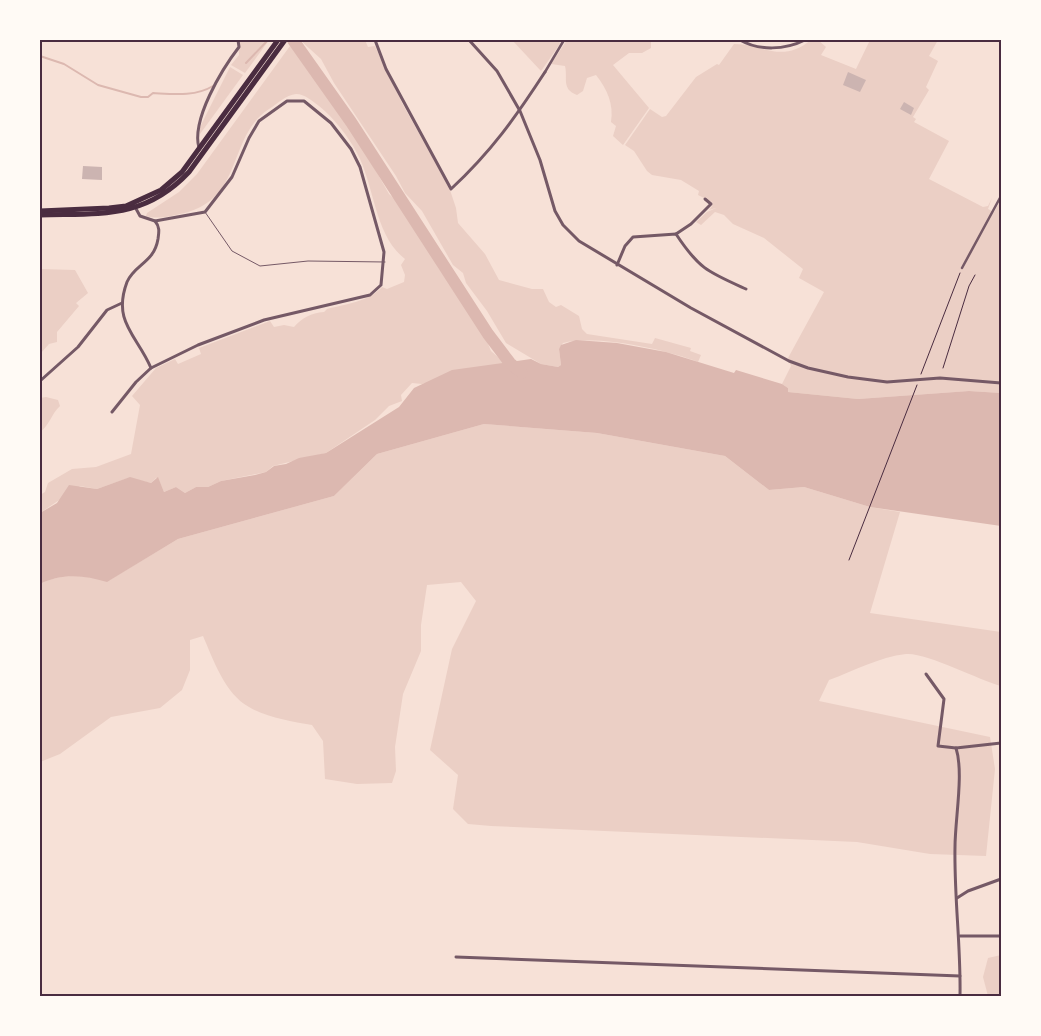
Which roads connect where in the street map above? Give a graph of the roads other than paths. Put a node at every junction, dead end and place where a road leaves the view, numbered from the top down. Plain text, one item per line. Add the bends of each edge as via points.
1 (238, 40) edge
2 (278, 40) edge
3 (285, 40) edge
4 (375, 40) edge
5 (469, 40) edge
6 (564, 40) edge
7 (805, 40) edge
8 (741, 41) edge
9 (267, 60) junction
10 (545, 72) joint
11 (520, 111) junction
12 (200, 149) junction
13 (1001, 196) edge
14 (705, 199) dead end
15 (134, 206) junction
16 (40, 211) edge
17 (205, 212) junction
18 (40, 215) edge
19 (155, 221) junction
20 (676, 234) junction
21 (385, 262) junction
22 (617, 265) junction
23 (962, 268) road end
24 (746, 288) dead end
25 (122, 303) junction
26 (152, 368) junction
27 (40, 381) edge
28 (1001, 383) edge
29 (112, 412) dead end
30 (926, 674) dead end
31 (1001, 743) edge
32 (956, 748) junction
33 (1001, 879) edge
34 (956, 898) junction
35 (960, 936) junction
36 (1001, 936) edge
37 (456, 957) dead end
38 (960, 976) junction
39 (960, 996) edge

1 - 12 street via 239,47 226,64 197,131
2 - 9 main road
3 - 9 main road
4 - 11 street via 386,68 451,189 480,162
5 - 11 street via 497,71
6 - 10 street
7 - 8 street via 778,48
9 - 12 main road
9 - 15 main road via 185,176 167,191
10 - 11 street
11 - 22 street via 561,222 579,242
12 - 15 main road via 172,181
13 - 23 street
14 - 20 street via 711,204
15 - 16 main road
15 - 18 main road via 113,213
15 - 19 street via 140,216
17 - 19 street
17 - 21 lane via 232,251 260,266 308,261
17 - 21 street via 232,177 248,138 259,121 287,101 304,101 331,123 357,160 376,216
19 - 25 street via 159,232 154,252 128,280
20 - 22 street via 632,237
20 - 24 street via 691,257 707,271
21 - 26 street via 381,286 370,295 264,320 198,345
22 - 28 street via 780,356 808,368 887,382 940,378
25 - 26 street via 126,325
25 - 27 street via 107,310 78,347
26 - 29 street
30 - 32 street via 944,698 938,746
31 - 32 street
32 - 34 street via 959,791
33 - 34 street
34 - 35 street
35 - 36 street
35 - 38 street
37 - 38 street
38 - 39 street

